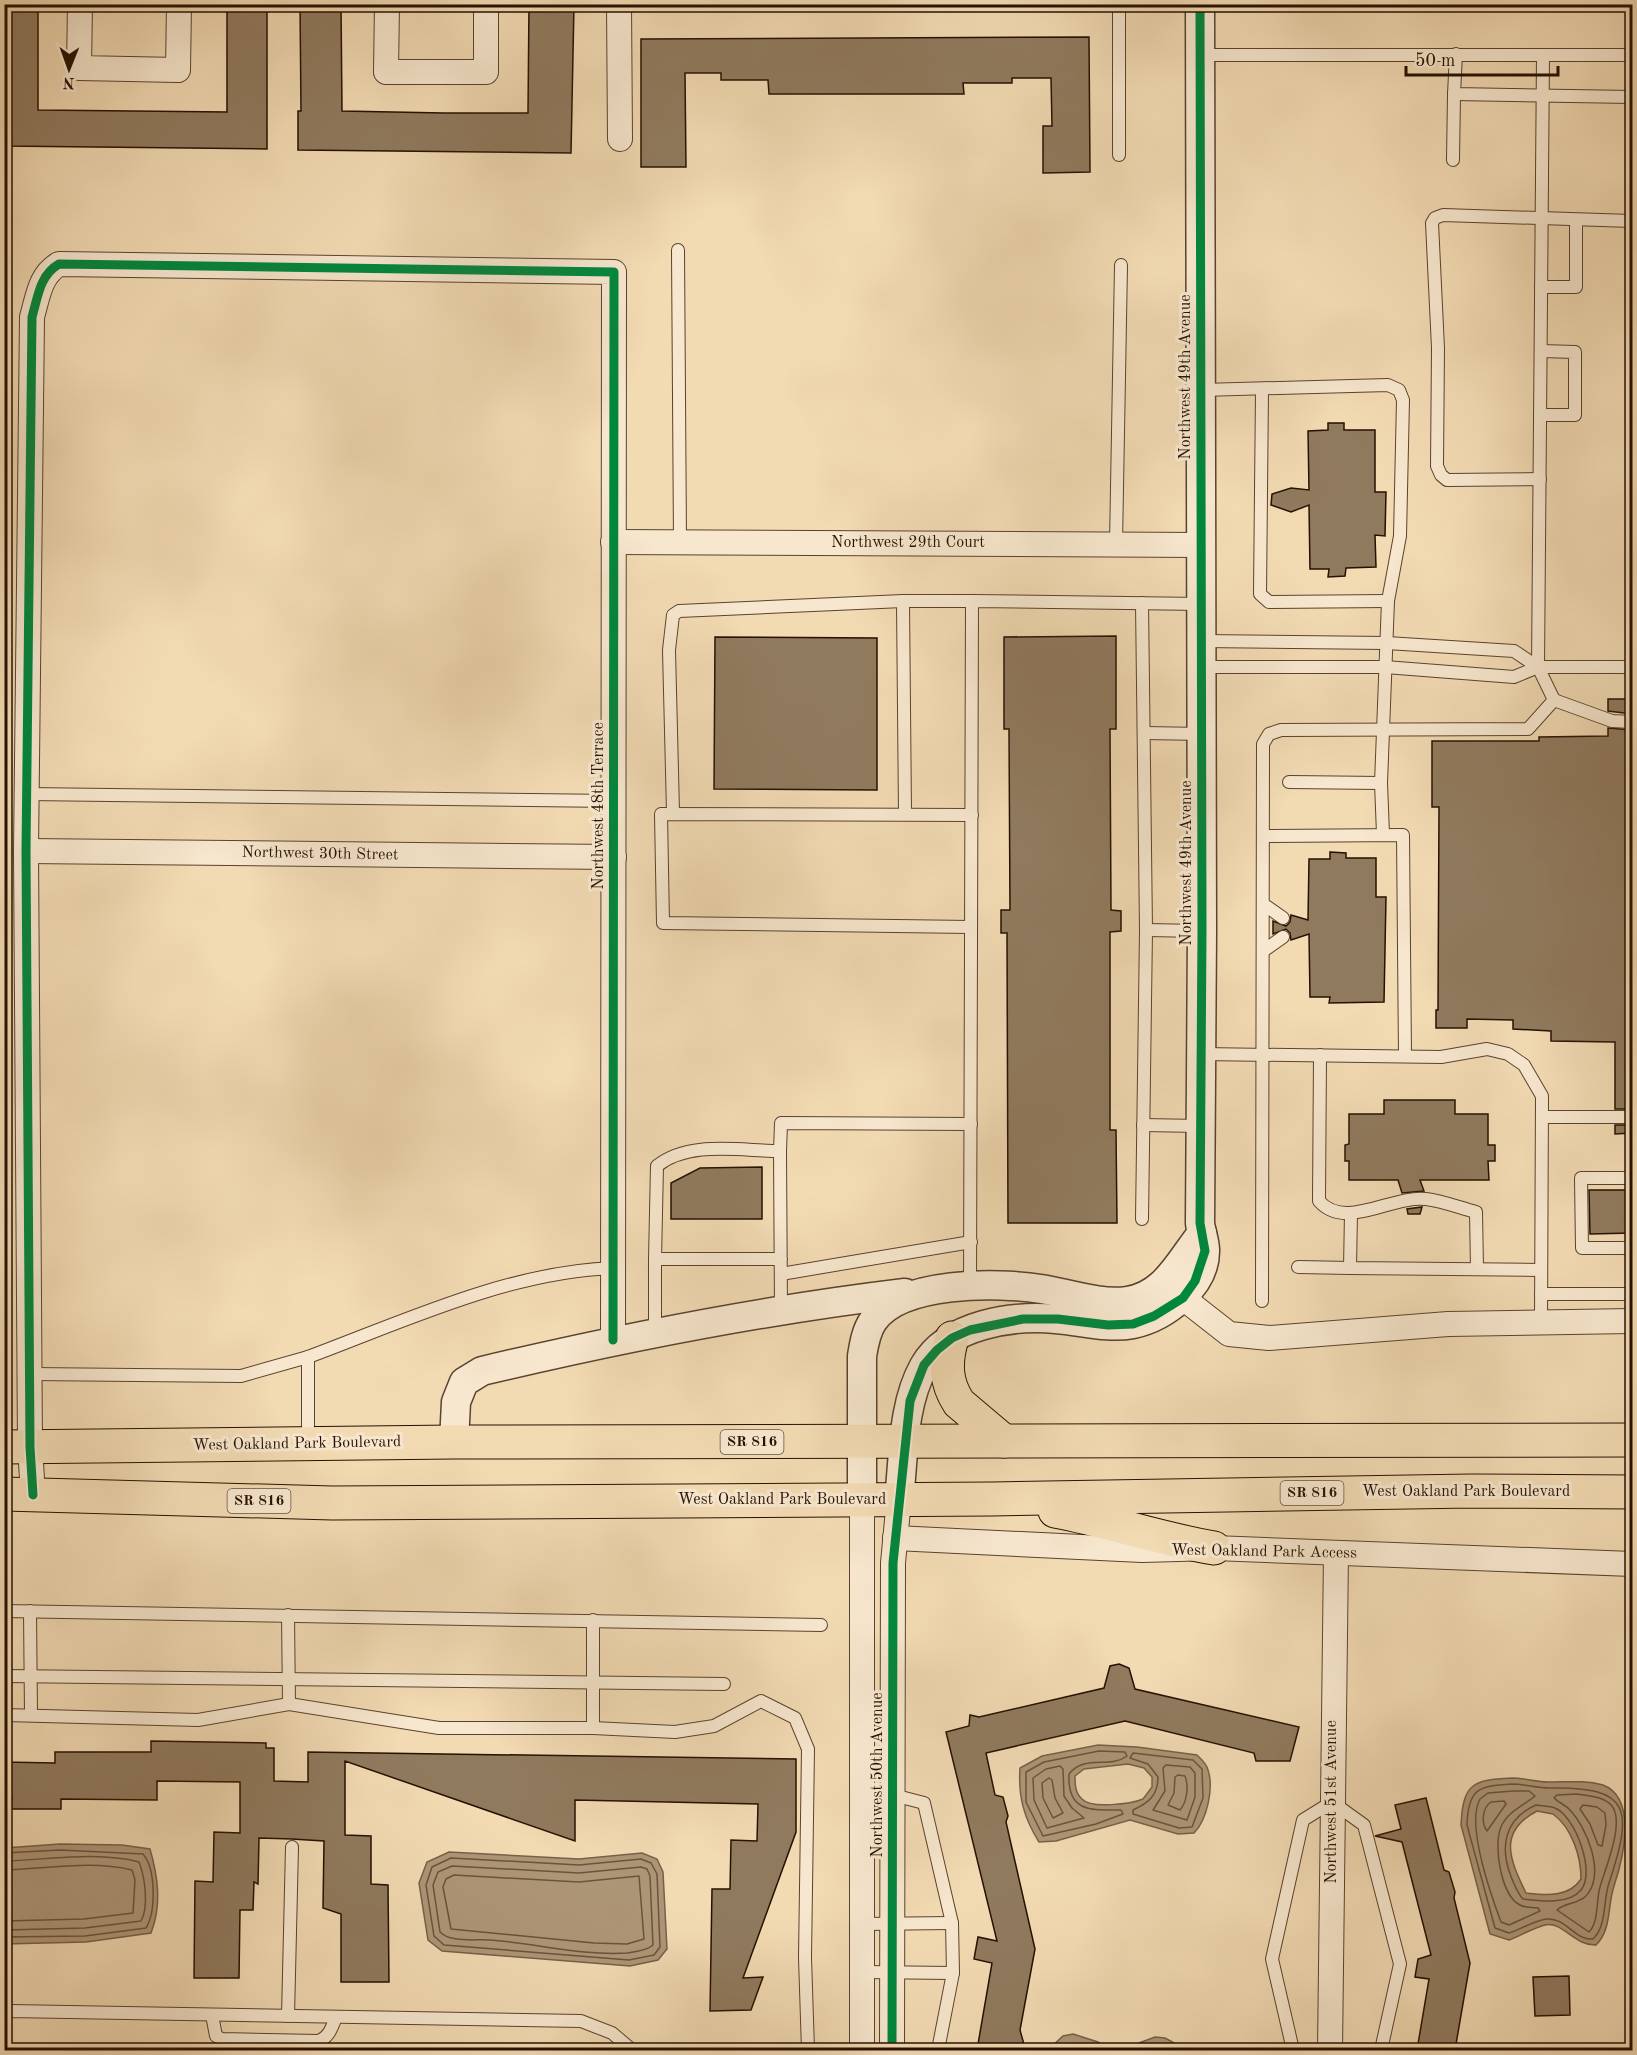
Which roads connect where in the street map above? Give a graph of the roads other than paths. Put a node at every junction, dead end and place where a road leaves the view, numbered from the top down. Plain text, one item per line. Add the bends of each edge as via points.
1 (80, 4) edge
2 (179, 4) edge
3 (387, 4) edge
4 (486, 4) edge
5 (620, 4) edge
6 (1119, 4) edge
7 (1200, 4) edge
8 (1456, 54) junction
9 (1200, 55) junction
10 (1543, 55) junction
11 (1632, 55) edge
12 (1454, 94) junction
13 (1543, 95) junction
14 (1632, 97) edge
15 (620, 139) dead end
16 (1119, 155) dead end
17 (1453, 160) dead end
18 (1542, 219) junction
19 (1576, 220) junction
20 (1632, 221) edge
21 (678, 250) dead end
22 (1121, 265) dead end
23 (1541, 287) junction
24 (1541, 351) junction
25 (1202, 390) junction
26 (1262, 390) junction
27 (1540, 415) junction
28 (1540, 478) junction
29 (613, 542) junction
30 (680, 542) junction
31 (1116, 544) junction
32 (1202, 544) junction
33 (972, 601) junction
34 (1388, 601) junction
35 (903, 602) junction
36 (1142, 603) junction
37 (1201, 604) junction
38 (1387, 643) junction
39 (1201, 654) junction
40 (1385, 667) junction
41 (1538, 667) junction
42 (1632, 667) edge
43 (1554, 700) junction
44 (1632, 722) edge
45 (1383, 729) junction
46 (1145, 733) junction
47 (1202, 734) junction
48 (1289, 782) dead end
49 (1382, 783) junction
50 (27, 794) junction
51 (614, 801) junction
52 (673, 812) junction
53 (905, 814) junction
54 (972, 815) junction
55 (1383, 834) junction
56 (1263, 836) junction
57 (26, 851) junction
58 (614, 857) junction
59 (1263, 904) junction
60 (1283, 918) dead end
61 (972, 927) junction
62 (1146, 930) junction
63 (1202, 931) junction
64 (1283, 937) dead end
65 (1263, 951) junction
66 (1201, 1054) junction
67 (1263, 1054) junction
68 (1320, 1054) junction
69 (1405, 1056) junction
70 (1542, 1117) junction
71 (1632, 1117) edge
72 (971, 1124) junction
73 (1143, 1125) junction
74 (1200, 1126) junction
75 (780, 1151) junction
76 (1632, 1178) edge
77 (1351, 1213) junction
78 (1142, 1219) dead end
79 (1202, 1233) junction
80 (970, 1242) junction
81 (1632, 1248) edge
82 (655, 1259) junction
83 (781, 1260) junction
84 (613, 1268) junction
85 (1298, 1268) dead end
86 (1350, 1268) junction
87 (1477, 1269) junction
88 (1541, 1270) junction
89 (781, 1274) junction
90 (970, 1288) junction
91 (927, 1291) junction
92 (1541, 1294) junction
93 (1632, 1294) edge
94 (1183, 1298) junction
95 (1262, 1302) dead end
96 (781, 1311) junction
97 (1632, 1321) edge
98 (1541, 1322) junction
99 (655, 1333) junction
100 (952, 1338) junction
101 (613, 1340) junction
102 (308, 1357) junction
103 (30, 1374) junction
104 (1632, 1440) edge
105 (905, 1441) junction
106 (454, 1442) junction
107 (862, 1442) junction
108 (1004, 1442) junction
109 (308, 1445) junction
110 (17, 1447) edge
111 (1632, 1492) edge
112 (19, 1495) edge
113 (862, 1499) junction
114 (899, 1499) junction
115 (992, 1499) junction
116 (895, 1538) junction
117 (1214, 1548) junction
118 (1336, 1553) junction
119 (1632, 1564) edge
120 (4, 1611) edge
121 (30, 1611) junction
122 (288, 1615) junction
123 (593, 1620) junction
124 (821, 1625) dead end
125 (4, 1676) edge
126 (30, 1676) junction
127 (289, 1679) junction
128 (593, 1683) junction
129 (724, 1684) dead end
130 (289, 1704) junction
131 (4, 1714) edge
132 (31, 1715) junction
133 (593, 1728) junction
134 (893, 1795) junction
135 (1332, 1802) junction
136 (292, 1847) dead end
137 (892, 1923) junction
138 (952, 1923) junction
139 (862, 1924) junction
140 (862, 1961) junction
141 (892, 1961) junction
142 (953, 1973) junction
143 (212, 2014) junction
144 (4, 2015) edge
145 (288, 2016) junction
146 (336, 2017) junction
147 (632, 2050) edge
148 (677, 2050) edge
149 (808, 2050) edge
150 (862, 2050) edge
151 (892, 2050) edge
152 (938, 2050) edge
153 (1293, 2050) edge
154 (1330, 2050) edge
155 (1382, 2050) edge

1 - 2 street via 79,68 178,70
3 - 4 street via 386,72 486,72
5 - 15 street
6 - 16 lane
7 - 9 street, Northwest 49th Avenue
8 - 9 lane
8 - 10 lane
8 - 12 lane
9 - 25 street, Northwest 49th Avenue
10 - 11 lane
10 - 13 lane
12 - 13 lane
12 - 17 lane
13 - 14 lane
13 - 18 lane
18 - 19 lane
18 - 23 lane
18 - 28 lane via 1443,215 1432,223 1437,295 1437,466 1441,476 1447,480
19 - 20 lane
19 - 23 lane via 1576,287
21 - 30 lane
22 - 31 lane
23 - 24 lane
24 - 27 lane
24 - 27 lane via 1575,352 1575,415
25 - 26 lane
25 - 32 street, Northwest 49th Avenue
26 - 34 lane via 1263,600
26 - 34 lane via 1388,385 1399,390 1403,400 1400,536
27 - 28 lane
28 - 41 lane
29 - 30 street, Northwest 29th Court
29 - 50 street, Northwest 48th Terrace via 614,272 59,264 49,270 41,283 32,317
29 - 51 street, Northwest 48th Terrace
30 - 31 street, Northwest 29th Court
31 - 32 street, Northwest 29th Court
32 - 37 street, Northwest 49th Avenue
33 - 35 lane
33 - 36 lane
33 - 54 lane
34 - 38 lane
35 - 52 lane via 679,611 673,615 669,650
35 - 53 lane
36 - 37 lane
36 - 46 lane
37 - 39 street, Northwest 49th Avenue
38 - 39 lane
38 - 40 lane
38 - 41 lane via 1514,651
39 - 40 lane
39 - 47 street, Northwest 49th Avenue
40 - 41 lane via 1514,677
40 - 45 lane
41 - 42 lane
41 - 43 lane
43 - 44 lane via 1612,721
43 - 45 lane via 1528,729
45 - 49 lane
45 - 56 lane via 1281,730 1269,734 1263,744
46 - 47 lane
46 - 62 lane
47 - 63 street, Northwest 49th Avenue
48 - 49 lane
49 - 55 lane
50 - 51 lane
50 - 57 street
51 - 58 street, Northwest 48th Terrace
52 - 53 lane
52 - 61 lane via 661,814 663,923
53 - 54 lane
54 - 61 lane
55 - 56 lane
55 - 69 lane via 1403,835
56 - 59 lane
57 - 58 street, Northwest 30th Street
57 - 103 street
58 - 84 street, Northwest 48th Terrace
59 - 60 lane
59 - 65 lane
61 - 72 lane
62 - 63 lane
62 - 73 lane
63 - 66 street, Northwest 49th Avenue
64 - 65 lane
65 - 67 lane
66 - 67 lane
66 - 74 street, Northwest 49th Avenue
67 - 68 lane
67 - 95 lane
68 - 69 lane
68 - 77 lane via 1319,1201 1334,1213
69 - 70 lane via 1441,1057 1487,1049 1508,1054 1524,1065 1542,1096
70 - 71 lane
70 - 88 lane
72 - 75 lane via 781,1123
72 - 80 lane
73 - 74 lane
73 - 78 lane
74 - 79 street, Northwest 49th Avenue
75 - 82 lane via 693,1150 668,1157 657,1166
75 - 83 lane
76 - 81 lane via 1581,1178 1582,1248
77 - 86 lane
77 - 87 lane via 1401,1199 1426,1199 1476,1212
79 - 90 street via 1174,1274 1159,1287 1127,1301 1038,1288
79 - 94 street, Northwest 49th Avenue via 1202,1266
80 - 89 lane
80 - 90 lane
82 - 83 lane
82 - 99 lane
83 - 89 lane
84 - 101 street, Northwest 48th Terrace
84 - 102 lane via 580,1269 485,1292
85 - 86 lane
86 - 87 lane
87 - 88 lane
88 - 92 lane
89 - 96 lane
90 - 91 street
91 - 96 street
91 - 107 street via 880,1312 872,1322 860,1372
92 - 93 lane
92 - 98 lane
94 - 98 street via 1229,1335 1269,1338 1448,1324
94 - 100 street, Northwest 49th Avenue via 1133,1324 1023,1319
96 - 99 street
97 - 98 street
99 - 101 street
100 - 105 street, Northwest 49th Avenue via 924,1365 910,1401
100 - 108 main road via 946,1367 954,1395
101 - 106 street via 482,1371 464,1382 454,1407
102 - 103 lane via 241,1376
102 - 109 lane
103 - 110 street
104 - 108 main road, West Oakland Park Boulevard / SR 816
105 - 107 main road, West Oakland Park Boulevard / SR 816
105 - 108 main road, West Oakland Park Boulevard / SR 816
105 - 114 street, Northwest 49th Avenue
106 - 107 main road, West Oakland Park Boulevard / SR 816
106 - 109 main road, West Oakland Park Boulevard / SR 816
107 - 113 street
109 - 110 main road, West Oakland Park Boulevard / SR 816
110 - 112 street
111 - 115 main road, West Oakland Park Boulevard / SR 816
112 - 113 main road, West Oakland Park Boulevard / SR 816 via 332,1503
113 - 114 main road, West Oakland Park Boulevard / SR 816
113 - 139 street, Northwest 50th Avenue
114 - 115 main road, West Oakland Park Boulevard / SR 816
114 - 116 street, Northwest 50th Avenue
115 - 117 main road
116 - 117 street, West Oakland Park Access via 1142,1550
116 - 134 street, Northwest 50th Avenue
117 - 118 street, West Oakland Park Access
118 - 119 street, West Oakland Park Access
118 - 135 street, Northwest 51st Avenue
120 - 121 lane
121 - 122 lane
121 - 126 lane
122 - 123 lane
122 - 127 lane
123 - 124 lane
123 - 128 lane
125 - 126 lane
126 - 127 lane
126 - 132 lane
127 - 128 lane
127 - 130 lane
128 - 129 lane
128 - 133 lane
130 - 132 lane via 198,1720
130 - 133 lane via 439,1728
131 - 132 lane
133 - 149 lane via 675,1732 714,1726 761,1701 795,1718 808,1749
134 - 137 street, Northwest 50th Avenue
134 - 138 lane via 924,1803
135 - 153 lane via 1303,1820 1272,1959
135 - 154 street, Northwest 51st Avenue
135 - 155 lane via 1364,1825 1400,1964
136 - 145 lane
137 - 138 lane
137 - 139 lane
137 - 141 street, Northwest 50th Avenue
138 - 142 lane
139 - 140 street, Northwest 50th Avenue
140 - 141 street
140 - 150 street, Northwest 50th Avenue
141 - 142 lane
141 - 151 street, Northwest 50th Avenue
142 - 152 lane
143 - 144 lane via 10,2011
143 - 145 lane
143 - 146 lane via 216,2036 222,2038 318,2041 329,2033
145 - 146 lane
146 - 147 lane via 581,2021 612,2033
148 - 149 lane

